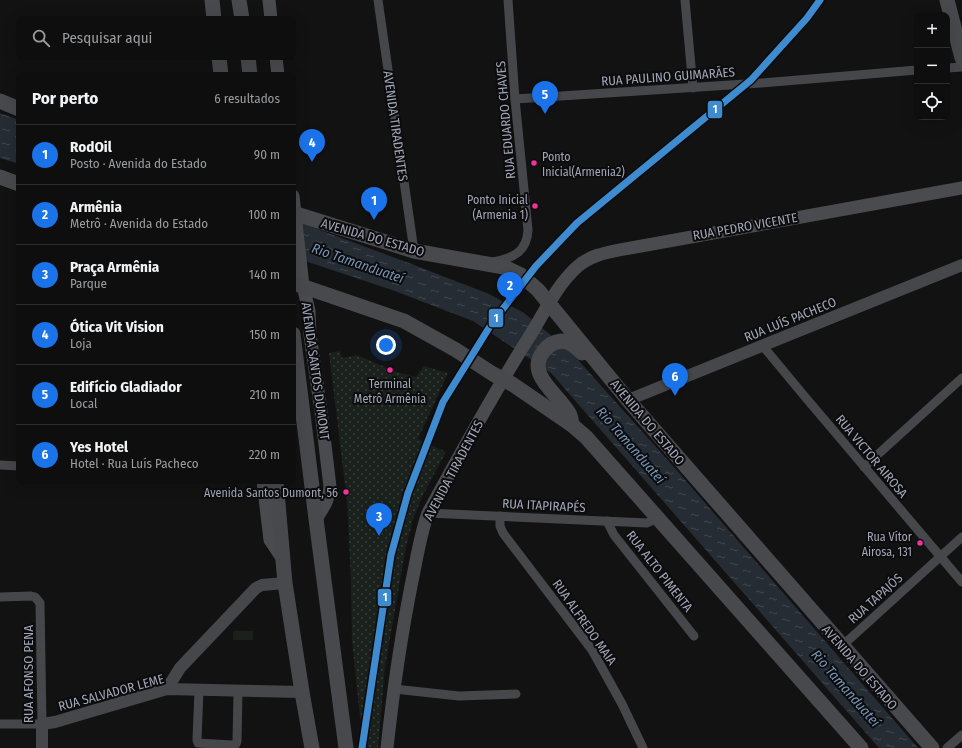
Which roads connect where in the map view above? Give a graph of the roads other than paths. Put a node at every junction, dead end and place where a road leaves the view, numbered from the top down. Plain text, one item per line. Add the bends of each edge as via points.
1 (212, 0) edge
2 (239, 0) edge
3 (269, 0) edge
4 (378, 0) edge
5 (508, 0) edge
6 (685, 0) edge
7 (947, 0) edge
8 (214, 16) edge
9 (242, 16) edge
10 (271, 16) edge
11 (962, 58) edge
12 (248, 60) edge
13 (276, 60) edge
14 (962, 67) edge
15 (950, 68) edge
16 (914, 70) edge
17 (250, 72) edge
18 (278, 72) edge
19 (692, 88) junction
20 (515, 99) junction
21 (0, 102) edge
22 (16, 108) edge
23 (0, 177) edge
24 (16, 183) edge
25 (962, 188) edge
26 (296, 216) edge
27 (296, 230) edge
28 (414, 251) junction
29 (490, 263) junction
30 (962, 265) edge
31 (298, 285) edge
32 (549, 304) junction
33 (762, 345) junction
34 (296, 358) edge
35 (596, 362) junction
36 (962, 378) edge
37 (502, 380) junction
38 (628, 400) junction
39 (572, 425) junction
40 (0, 465) edge
41 (16, 466) edge
42 (864, 467) junction
43 (263, 484) edge
44 (276, 484) edge
45 (428, 513) junction
46 (500, 516) junction
47 (316, 518) junction
48 (658, 518) junction
49 (607, 521) junction
50 (962, 537) edge
51 (940, 557) junction
52 (282, 558) junction
53 (962, 582) edge
54 (285, 583) junction
55 (0, 597) edge
56 (694, 636) dead end
57 (842, 646) junction
58 (394, 688) junction
59 (166, 689) junction
60 (199, 690) junction
61 (238, 690) junction
62 (302, 692) junction
63 (516, 694) dead end
64 (0, 724) edge
65 (42, 724) junction
66 (962, 735) edge
67 (347, 747) edge
68 (42, 748) edge
69 (312, 748) edge
70 (387, 748) edge
71 (643, 748) edge
72 (861, 748) edge
73 (932, 748) edge
74 (947, 748) edge

1 - 8 main road
2 - 9 main road
3 - 10 main road
4 - 28 street, AVENIDA TIRADENTES
5 - 20 street, RUA EDUARDO CHAVES
6 - 19 street
7 - 11 main road
12 - 17 main road
13 - 18 main road
14 - 15 street
16 - 19 street, RUA PAULINO GUIMARÃES
19 - 20 street, RUA PAULINO GUIMARÃES
20 - 29 street, RUA EDUARDO CHAVES via 528,239 520,252
21 - 22 main road
23 - 24 main road
25 - 32 main road, RUA PEDRO VICENTE via 601,254 585,260 578,266 559,287
26 - 28 main road, AVENIDA DO ESTADO
27 - 31 main road, AVENIDA SANTOS DUMONT via 301,267
28 - 29 main road, AVENIDA DO ESTADO
29 - 32 main road, AVENIDA DO ESTADO via 521,275
30 - 33 street, RUA LUÍS PACHECO
31 - 37 main road via 404,322 456,350
31 - 47 main road, AVENIDA SANTOS DUMONT via 309,311 330,487 327,501
32 - 35 main road, AVENIDA DO ESTADO
32 - 37 main road, AVENIDA TIRADENTES
33 - 38 street, RUA LUÍS PACHECO
33 - 42 street, RUA VICTOR AIROSA
34 - 47 main road, AVENIDA SANTOS DUMONT
35 - 38 main road, AVENIDA DO ESTADO
35 - 39 main road via 591,361 574,345 563,341 550,345 544,350 539,361 542,379 570,415
36 - 42 street
37 - 39 main road via 512,384
37 - 45 main road, AVENIDA TIRADENTES
38 - 57 main road, AVENIDA DO ESTADO
39 - 48 main road via 586,437
40 - 41 street
42 - 51 street, RUA VICTOR AIROSA
43 - 52 main road via 270,540
44 - 52 main road
45 - 46 street, RUA ITAPIRAPÉS
45 - 58 main road, AVENIDA TIRADENTES via 407,606
46 - 49 street, RUA ITAPIRAPÉS
46 - 71 street, RUA ALFREDO MAIA via 503,533 592,650
47 - 67 main road, AVENIDA SANTOS DUMONT
48 - 49 street, RUA ITAPIRAPÉS via 647,523
48 - 72 main road
49 - 56 street, RUA ALTO PIMENTA via 614,535
50 - 51 street, RUA TAPAJÓS
51 - 53 street, RUA VICTOR AIROSA
51 - 57 street, RUA TAPAJÓS
52 - 54 main road
54 - 59 street via 256,588 180,668
54 - 62 main road
55 - 65 street, RUA AFONSO PENA via 31,596 38,600 41,606
57 - 73 main road, AVENIDA DO ESTADO
58 - 63 street via 459,696
58 - 70 main road, AVENIDA TIRADENTES
59 - 60 street, RUA SALVADOR LEME
59 - 65 street, RUA SALVADOR LEME
60 - 61 street, RUA SALVADOR LEME
60 - 61 street via 198,743 232,745 237,741
61 - 62 street, RUA SALVADOR LEME
62 - 69 main road
64 - 65 street, RUA SALVADOR LEME
65 - 68 street, RUA AFONSO PENA
66 - 74 street

